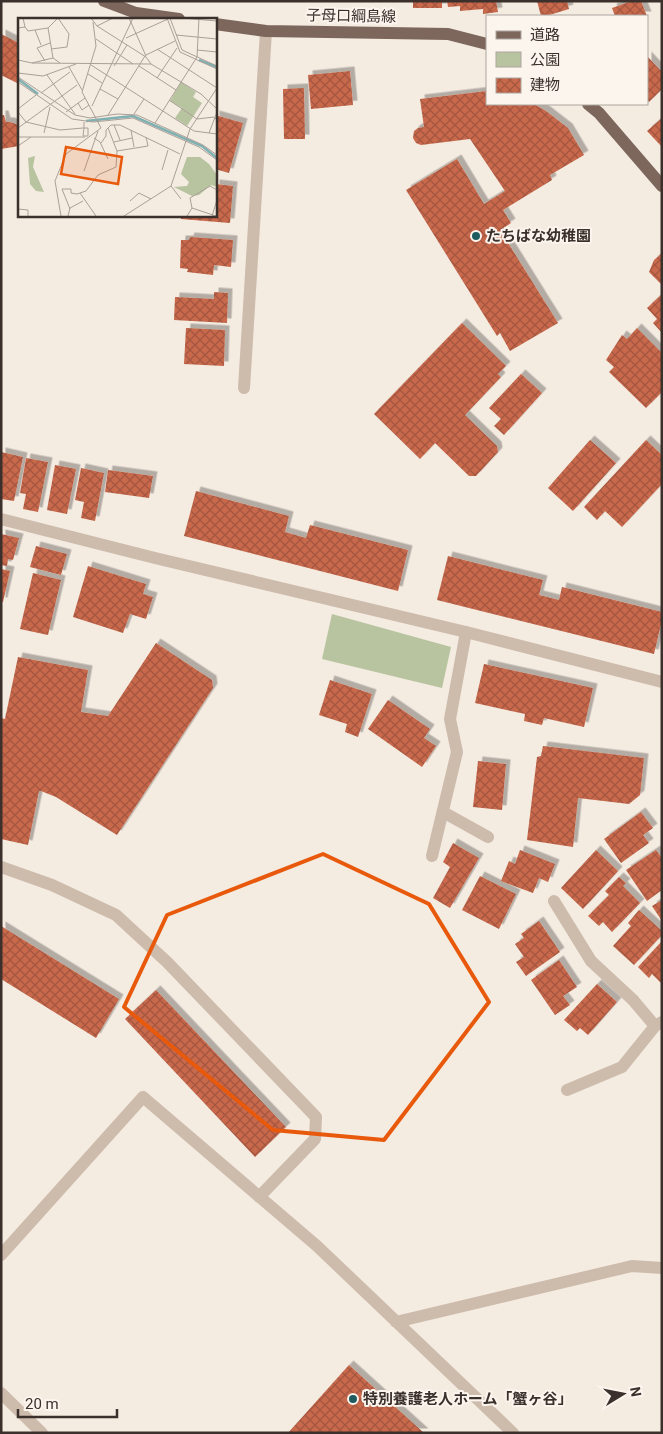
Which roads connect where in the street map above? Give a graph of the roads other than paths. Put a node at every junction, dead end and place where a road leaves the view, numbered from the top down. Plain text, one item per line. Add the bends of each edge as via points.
1 (104, 1) edge
2 (172, 18) edge
3 (216, 24) edge
4 (266, 31) junction
5 (486, 44) edge
6 (589, 105) edge
7 (662, 186) edge
8 (244, 388) dead end
9 (1, 519) edge
10 (466, 632) junction
11 (662, 682) edge
12 (443, 812) junction
13 (488, 837) dead end
14 (432, 856) dead end
15 (1, 867) edge
16 (554, 901) dead end
17 (658, 1024) edge
18 (567, 1090) dead end
19 (259, 1197) junction
20 (1, 1255) edge
21 (662, 1268) edge
22 (396, 1322) junction
23 (1, 1393) edge
24 (40, 1432) edge
25 (513, 1433) edge

1 - 2 main road via 136,13
3 - 4 main road, 子母口綱島線
4 - 5 main road, 子母口綱島線 via 448,34
4 - 8 street
6 - 7 main road
9 - 10 street
10 - 11 street
10 - 12 street via 450,719 457,752
12 - 13 street
12 - 14 street
15 - 19 street via 116,915 167,962 316,1117 315,1139
16 - 17 street via 591,962
17 - 18 street via 622,1067
19 - 20 street via 143,1097
19 - 22 street via 317,1246
21 - 22 street via 632,1266
22 - 25 street
23 - 24 street

